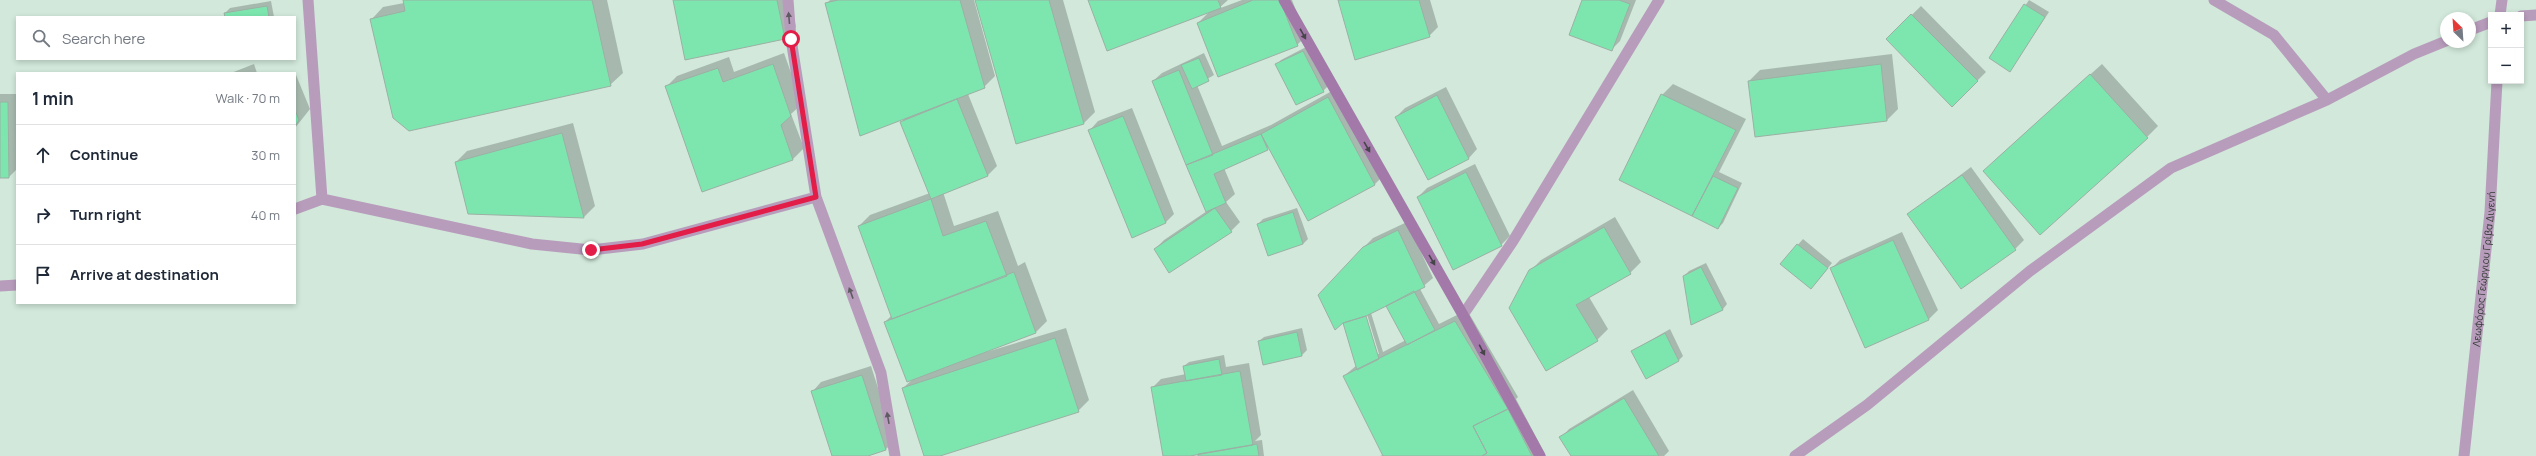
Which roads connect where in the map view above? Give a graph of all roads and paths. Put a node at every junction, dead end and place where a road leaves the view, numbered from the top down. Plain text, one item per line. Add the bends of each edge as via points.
1 (308, 0) edge
2 (788, 0) edge
3 (1284, 0) edge
4 (1659, 0) edge
5 (2214, 0) edge
6 (2502, 0) edge
7 (2500, 12) edge
8 (2536, 15) edge
9 (2524, 16) edge
10 (2488, 23) edge
11 (2476, 28) edge
12 (2440, 43) edge
13 (2497, 84) edge
14 (2327, 100) junction
15 (816, 197) junction
16 (322, 199) junction
17 (296, 210) edge
18 (16, 285) edge
19 (0, 286) edge
20 (1463, 315) junction
21 (895, 456) edge
22 (1540, 456) edge
23 (1795, 456) edge
24 (2464, 456) edge

1 - 16 street
15 -> 2 street via 791,39
3 -> 20 main road
4 - 20 street via 1512,241
5 - 14 street via 2274,35
6 - 7 street
8 - 9 street
10 - 11 street
12 - 14 street
13 - 24 street, Λεωφόρος Γεώργιου Γρίβα Διγενή via 2490,212
14 - 23 street via 2171,168 2030,271 1867,405
15 - 16 street via 642,244 591,250 532,244
21 -> 15 street via 881,373
16 - 17 street
18 - 19 street
20 -> 22 main road

